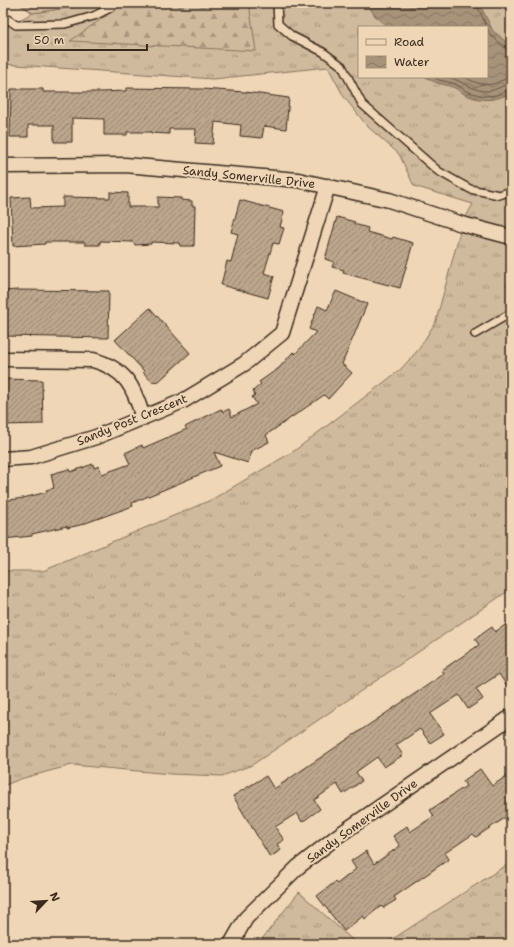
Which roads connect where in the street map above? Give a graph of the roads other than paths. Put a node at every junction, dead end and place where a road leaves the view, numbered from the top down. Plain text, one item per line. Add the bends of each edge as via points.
1 (116, 3) edge
2 (277, 3) edge
3 (3, 16) edge
4 (3, 166) edge
5 (328, 186) junction
6 (511, 191) edge
7 (511, 237) edge
8 (511, 313) edge
9 (475, 334) dead end
10 (3, 358) edge
11 (142, 418) junction
12 (3, 459) edge
13 (511, 717) edge
14 (231, 944) edge

1 - 3 lane via 94,16 65,24 16,25
2 - 6 lane via 278,24 292,36 323,52 342,66 362,104 438,171 470,189 499,195
4 - 5 street, Sandy Somerville Drive via 133,166 298,180
5 - 7 street, Sandy Somerville Drive via 389,200
5 - 11 street, Sandy Post Crescent via 282,333 244,364 183,401
8 - 9 lane
10 - 11 street via 93,360 105,363 124,376 138,403
11 - 12 street, Sandy Post Crescent via 96,437 31,457
13 - 14 street, Sandy Somerville Drive via 339,835 298,867 246,918

